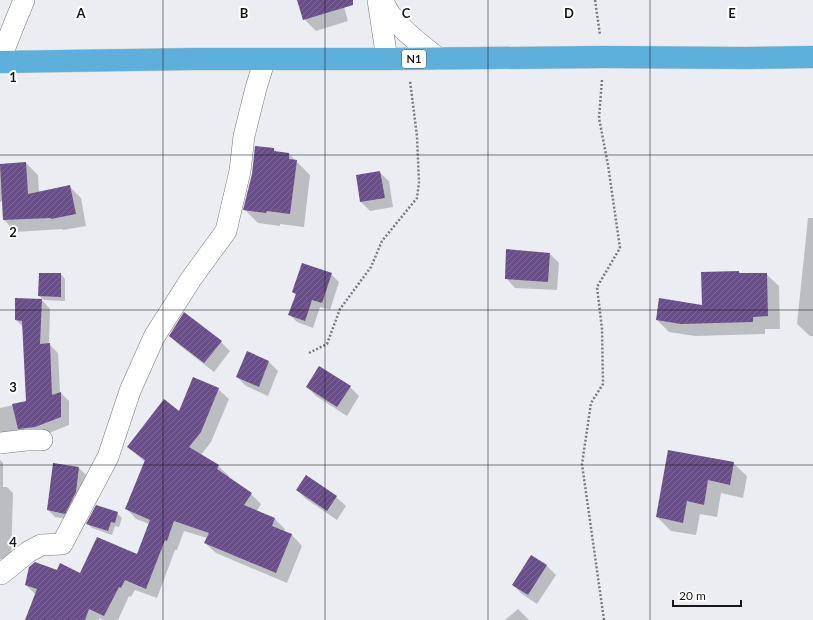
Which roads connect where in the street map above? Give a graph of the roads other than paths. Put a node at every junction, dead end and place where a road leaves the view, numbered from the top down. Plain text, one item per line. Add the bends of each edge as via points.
1 (24, 0) edge
2 (378, 0) edge
3 (383, 0) edge
4 (813, 57) edge
5 (266, 59) junction
6 (397, 59) junction
7 (439, 59) junction
8 (0, 61) edge
9 (42, 440) dead end
10 (0, 443) edge
11 (1, 574) edge

1 - 8 street
2 - 6 street
3 - 7 street via 400,27
4 - 7 highway, N1
5 - 6 highway, N1
5 - 8 highway, N1
5 - 11 street via 244,136 240,171 226,231 154,337 130,391 108,458 62,544 41,545
6 - 7 highway, N1
9 - 10 street

